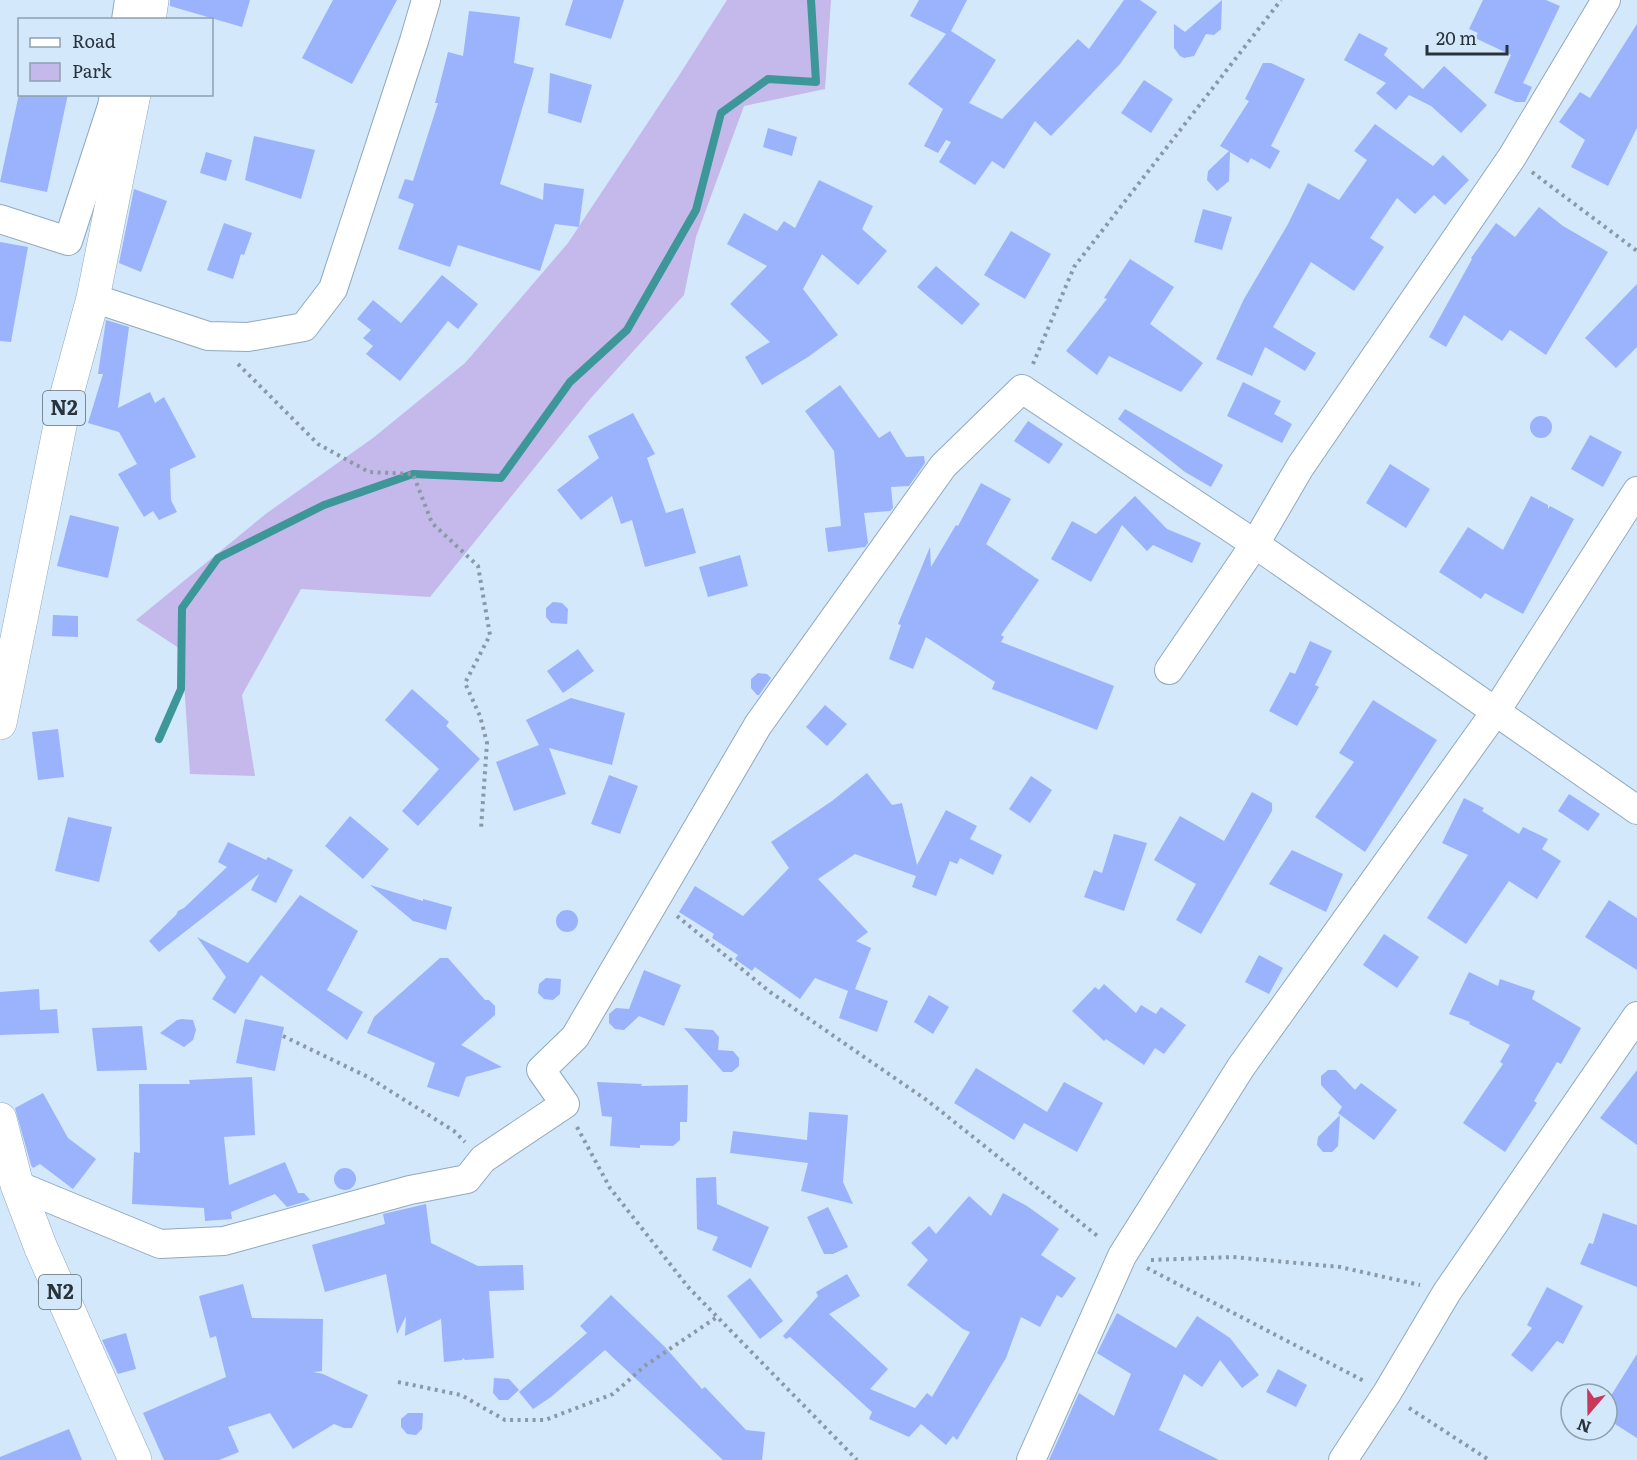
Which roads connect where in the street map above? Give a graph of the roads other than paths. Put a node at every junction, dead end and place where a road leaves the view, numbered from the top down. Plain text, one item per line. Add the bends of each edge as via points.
1 (129, 0) edge
2 (153, 0) edge
3 (426, 0) edge
4 (1606, 0) edge
5 (126, 18) edge
6 (149, 18) edge
7 (114, 96) edge
8 (134, 96) edge
9 (0, 219) edge
10 (93, 298) junction
11 (1637, 491) edge
12 (1255, 544) junction
13 (1169, 670) dead end
14 (1496, 711) junction
15 (0, 723) edge
16 (1637, 810) edge
17 (1637, 1016) edge
18 (0, 1119) edge
19 (18, 1185) junction
20 (135, 1460) edge
21 (1031, 1460) edge
22 (1343, 1460) edge

1 - 5 street
2 - 6 highway
3 - 10 street via 333,289 304,327 248,337 208,336
4 - 12 street via 1512,157 1300,467
7 - 9 street via 68,241
8 - 10 highway, N2
10 - 15 highway, N2 via 65,401
11 - 14 street
12 - 13 street
12 - 14 street
12 - 19 street via 1022,389 943,466 758,725 575,1037 541,1070 565,1104 483,1159 467,1179 410,1190 224,1241 160,1244
14 - 16 street
14 - 21 street via 1241,1067 1127,1258
17 - 22 street via 1447,1292
18 - 19 highway, N2
19 - 20 highway, N2 via 41,1248

